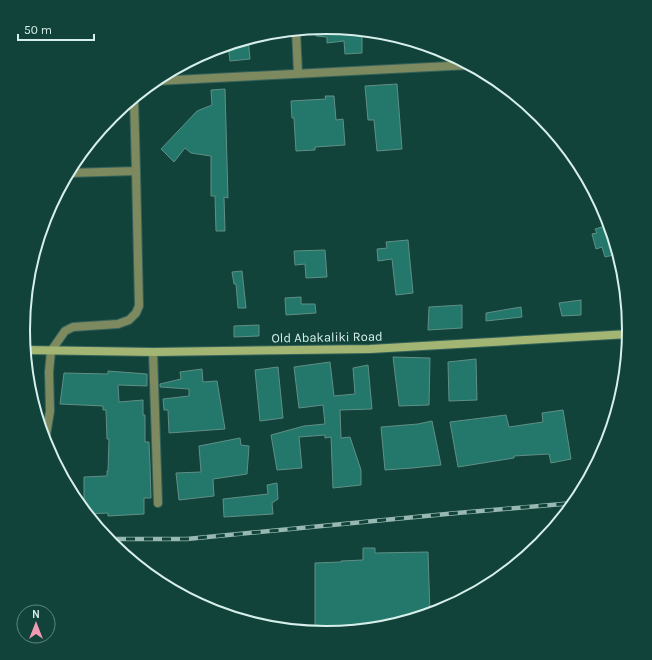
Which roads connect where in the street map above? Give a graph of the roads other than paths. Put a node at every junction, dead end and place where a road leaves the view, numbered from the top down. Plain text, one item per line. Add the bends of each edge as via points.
1 (296, 36) edge
2 (458, 66) edge
3 (298, 73) junction
4 (168, 80) edge
5 (134, 104) edge
6 (136, 171) junction
7 (76, 173) edge
8 (622, 334) edge
9 (31, 350) edge
10 (51, 351) junction
11 (153, 352) junction
12 (47, 427) edge
13 (158, 503) dead end

1 - 3 street
2 - 3 street
3 - 4 street
5 - 6 street
6 - 7 street
6 - 10 street via 139,306 136,313 129,320 118,324 73,327 65,331
8 - 11 main road, Old Abakaliki Road via 370,349
9 - 10 main road, Old Abakaliki Road
10 - 11 main road, Old Abakaliki Road
10 - 12 street via 50,411
11 - 13 street

